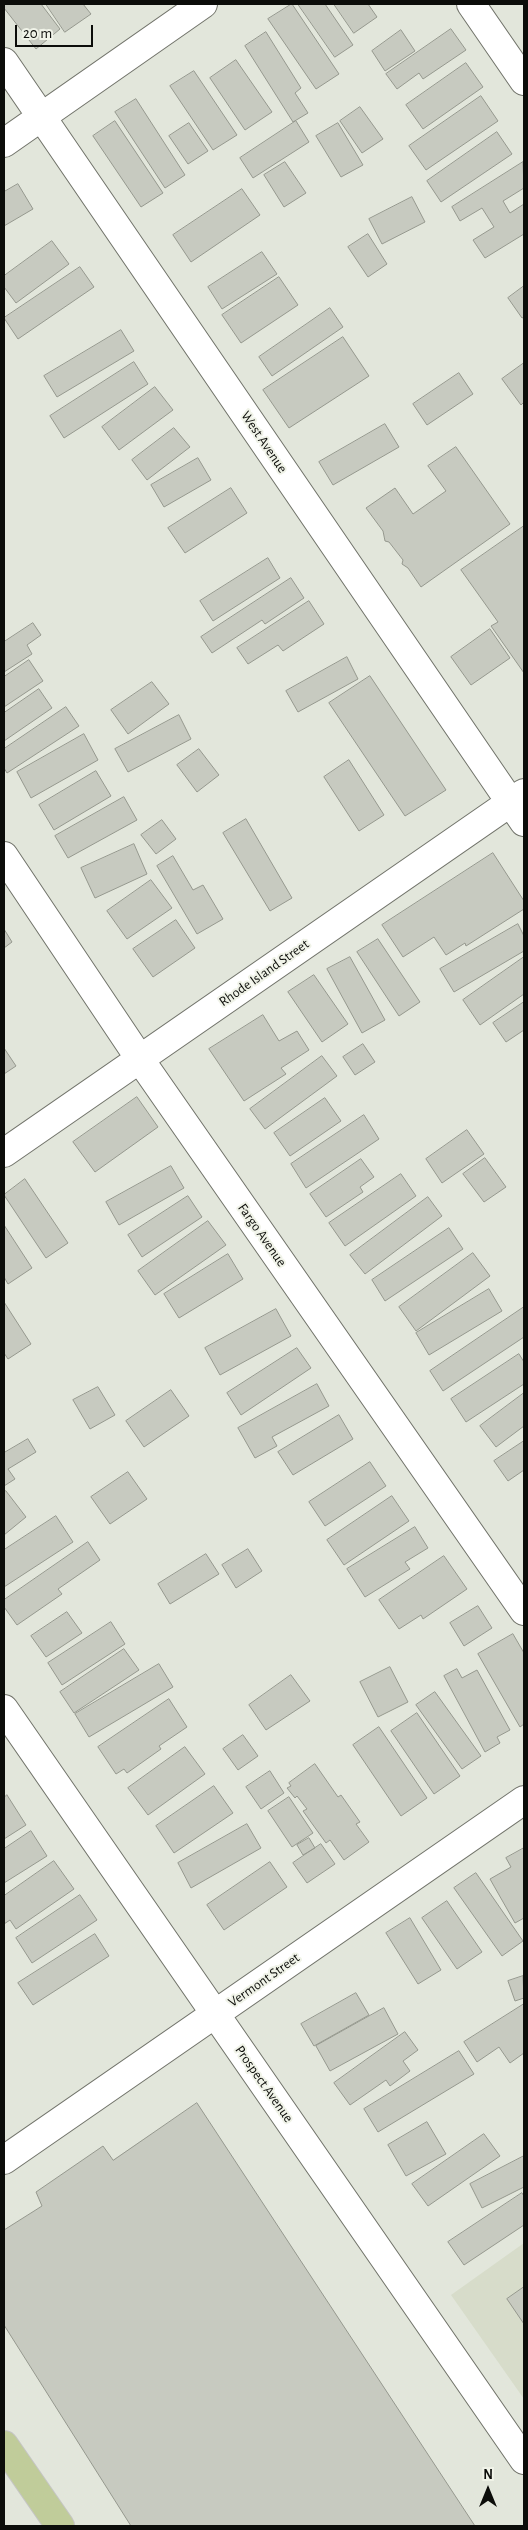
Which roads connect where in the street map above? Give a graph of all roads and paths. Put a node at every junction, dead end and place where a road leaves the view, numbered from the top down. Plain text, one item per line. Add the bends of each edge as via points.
1 (204, 4) edge
2 (471, 4) edge
3 (4, 62) edge
4 (524, 81) edge
5 (42, 116) junction
6 (4, 142) edge
7 (520, 806) edge
8 (4, 856) edge
9 (140, 1058) junction
10 (4, 1153) edge
11 (524, 1611) edge
12 (4, 1709) edge
13 (524, 1800) edge
14 (215, 2014) junction
15 (4, 2160) edge
16 (4, 2445) edge
17 (524, 2460) edge
18 (60, 2526) edge

1 - 5 street
2 - 4 street
3 - 5 street, West Avenue
5 - 6 street
5 - 7 street, West Avenue
7 - 9 street, Rhode Island Street
8 - 9 street, Fargo Avenue
9 - 10 street, Rhode Island Street
9 - 11 street, Fargo Avenue
12 - 14 street, Prospect Avenue
13 - 14 street, Vermont Street
14 - 15 street, Vermont Street
14 - 17 street, Prospect Avenue
16 - 18 main road

